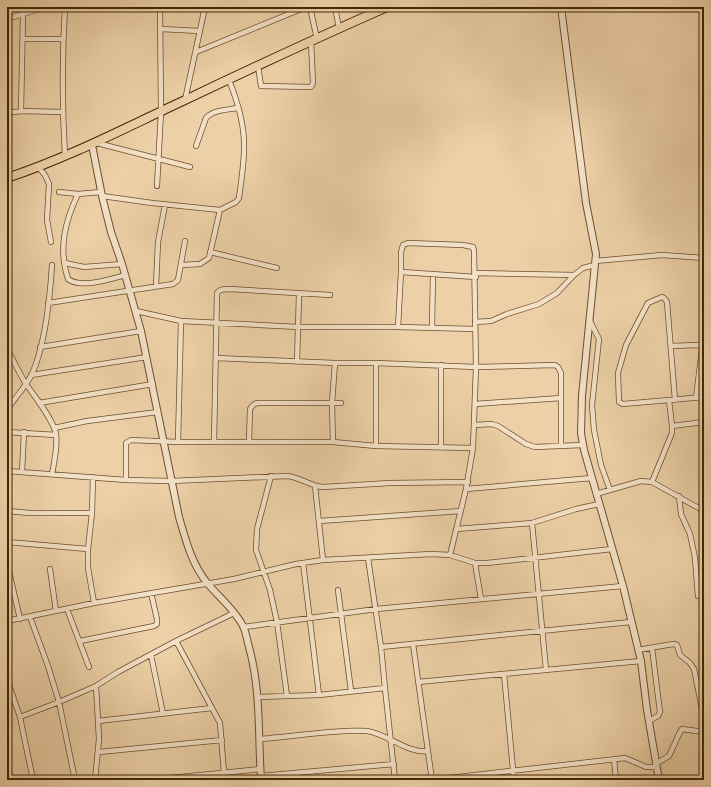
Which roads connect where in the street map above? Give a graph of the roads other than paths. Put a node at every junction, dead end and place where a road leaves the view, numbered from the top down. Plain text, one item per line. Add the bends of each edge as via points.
1 (45, 7) edge
2 (65, 7) edge
3 (160, 7) edge
4 (205, 7) edge
5 (306, 7) edge
6 (310, 7) edge
7 (335, 7) edge
8 (387, 7) edge
9 (561, 7) edge
10 (23, 14) junction
11 (7, 19) edge
12 (339, 28) junction
13 (161, 29) junction
14 (200, 31) junction
15 (23, 39) junction
16 (63, 39) junction
17 (314, 40) junction
18 (196, 52) junction
19 (258, 66) junction
20 (229, 80) junction
21 (185, 100) junction
22 (237, 108) junction
23 (21, 111) junction
24 (63, 112) junction
25 (161, 112) junction
26 (7, 114) edge
27 (94, 144) junction
28 (196, 146) dead end
29 (65, 156) junction
30 (158, 159) junction
31 (190, 167) dead end
32 (38, 168) junction
33 (7, 178) edge
34 (157, 186) dead end
35 (59, 192) dead end
36 (78, 194) junction
37 (102, 194) junction
38 (164, 205) junction
39 (220, 210) junction
40 (186, 241) dead end
41 (51, 242) dead end
42 (210, 252) junction
43 (704, 258) edge
44 (65, 263) junction
45 (595, 263) junction
46 (122, 264) junction
47 (52, 265) dead end
48 (182, 265) junction
49 (277, 268) dead end
50 (401, 272) junction
51 (433, 274) junction
52 (126, 275) junction
53 (475, 275) junction
54 (574, 275) junction
55 (156, 286) junction
56 (130, 290) junction
57 (299, 294) junction
58 (330, 295) dead end
59 (48, 303) junction
60 (136, 311) junction
61 (181, 321) junction
62 (589, 321) junction
63 (217, 322) junction
64 (475, 322) junction
65 (299, 327) junction
66 (398, 327) junction
67 (432, 327) junction
68 (475, 329) junction
69 (141, 331) junction
70 (671, 346) junction
71 (40, 347) junction
72 (7, 349) edge
73 (147, 357) junction
74 (216, 358) junction
75 (297, 362) junction
76 (335, 363) junction
77 (376, 363) junction
78 (441, 365) junction
79 (476, 367) junction
80 (31, 375) junction
81 (26, 383) junction
82 (153, 384) junction
83 (704, 397) edge
84 (561, 398) junction
85 (696, 398) junction
86 (669, 400) junction
87 (675, 400) junction
88 (39, 403) junction
89 (332, 403) junction
90 (341, 403) dead end
91 (475, 404) junction
92 (7, 410) edge
93 (158, 412) junction
94 (704, 422) edge
95 (474, 425) junction
96 (672, 426) junction
97 (54, 428) junction
98 (7, 432) edge
99 (24, 432) junction
100 (56, 435) junction
101 (163, 441) junction
102 (178, 442) junction
103 (214, 442) junction
104 (249, 442) junction
105 (333, 442) junction
106 (583, 445) junction
107 (376, 446) junction
108 (561, 446) junction
109 (441, 448) junction
110 (473, 448) junction
111 (7, 471) edge
112 (22, 472) junction
113 (52, 474) junction
114 (271, 476) junction
115 (93, 477) junction
116 (592, 478) junction
117 (126, 480) junction
118 (171, 480) junction
119 (468, 482) junction
120 (652, 482) junction
121 (315, 486) junction
122 (466, 489) junction
123 (610, 490) junction
124 (596, 494) junction
125 (678, 496) junction
126 (599, 504) junction
127 (7, 511) edge
128 (461, 511) junction
129 (704, 511) edge
130 (92, 513) junction
131 (319, 521) junction
132 (532, 523) junction
133 (457, 529) junction
134 (7, 542) edge
135 (88, 549) junction
136 (612, 549) junction
137 (450, 555) junction
138 (368, 558) junction
139 (536, 558) junction
140 (322, 560) junction
141 (7, 563) edge
142 (303, 563) junction
143 (475, 563) junction
144 (50, 569) dead end
145 (264, 571) junction
146 (9, 581) edge
147 (207, 583) junction
148 (623, 586) junction
149 (338, 590) dead end
150 (151, 593) junction
151 (539, 594) junction
152 (698, 596) dead end
153 (481, 599) junction
154 (94, 603) junction
155 (67, 608) junction
156 (376, 609) junction
157 (56, 611) junction
158 (234, 613) junction
159 (341, 614) junction
160 (30, 616) junction
161 (20, 618) junction
162 (309, 618) junction
163 (7, 621) edge
164 (277, 622) junction
165 (631, 622) junction
166 (244, 627) junction
167 (543, 632) junction
168 (176, 641) junction
169 (80, 642) junction
170 (413, 644) junction
171 (381, 647) junction
172 (652, 648) junction
173 (638, 650) junction
174 (151, 655) junction
175 (641, 661) junction
176 (89, 667) dead end
177 (546, 670) junction
178 (504, 674) junction
179 (7, 679) edge
180 (418, 682) junction
181 (96, 686) junction
182 (384, 688) junction
183 (351, 691) junction
184 (320, 695) junction
185 (287, 696) junction
186 (258, 697) junction
187 (59, 702) junction
188 (212, 708) junction
189 (163, 714) junction
190 (20, 717) junction
191 (704, 719) edge
192 (98, 721) junction
193 (649, 721) junction
194 (704, 732) edge
195 (260, 739) junction
196 (390, 739) junction
197 (222, 740) junction
198 (99, 752) junction
199 (428, 752) junction
200 (614, 759) junction
201 (394, 764) junction
202 (657, 765) junction
203 (513, 770) junction
204 (224, 773) junction
205 (214, 774) junction
206 (294, 774) junction
207 (261, 775) edge
208 (170, 779) edge
209 (33, 780) edge
210 (75, 780) edge
211 (96, 780) edge
212 (150, 780) edge
213 (215, 780) edge
214 (295, 780) edge
215 (395, 780) edge
216 (432, 780) edge
217 (514, 780) edge
218 (616, 780) edge
219 (659, 780) edge

1 - 10 street
2 - 16 street
3 - 13 street
4 - 14 street
5 - 18 street
6 - 17 street
7 - 12 street
8 - 12 highway
9 - 45 street via 586,203 596,254
10 - 11 street
10 - 15 street
12 - 17 highway
13 - 14 street
13 - 25 street
14 - 18 street
15 - 16 street
15 - 23 street
16 - 24 street
17 - 19 highway
17 - 19 street via 311,87 261,86
18 - 21 street
19 - 20 highway
20 - 21 highway
20 - 22 street
21 - 25 highway
22 - 28 street via 209,115
22 - 39 street via 244,138 239,198
23 - 24 street
23 - 26 street
24 - 29 street
25 - 27 highway
25 - 30 street
27 - 29 highway
27 - 30 street
27 - 37 street
29 - 32 highway
30 - 31 street
30 - 34 street
32 - 33 highway
32 - 41 street via 49,184 47,220
35 - 36 street
36 - 37 street
36 - 44 street via 67,220 64,241
37 - 38 street
37 - 46 street
38 - 39 street
38 - 55 street via 158,242
39 - 42 street
40 - 48 street
42 - 48 street via 208,258 200,264
42 - 49 street
43 - 45 street via 662,255
44 - 46 street via 84,267
44 - 52 street via 68,278 74,282 96,282
45 - 54 street
45 - 62 street
46 - 52 street
47 - 59 street
48 - 55 street via 176,282
50 - 51 street
50 - 53 street via 402,248 408,243 473,248
50 - 66 street
51 - 53 street
51 - 67 street
52 - 56 street
53 - 54 street
53 - 64 street
54 - 64 street via 557,293 539,304 491,321
55 - 56 street
56 - 59 street
56 - 60 street
57 - 58 street
57 - 63 street via 221,289 217,294
57 - 65 street
59 - 71 street
60 - 61 street
60 - 69 street
61 - 63 street
61 - 102 street
62 - 106 street via 582,396
62 - 123 street via 599,339 592,405 594,430 601,465
63 - 65 street
63 - 74 street
64 - 68 street
65 - 66 street
65 - 75 street
66 - 67 street
67 - 68 street
68 - 79 street
69 - 71 street
69 - 73 street
70 - 85 street via 701,346
70 - 86 street via 667,302 662,298 646,307 626,345 618,373 621,404
70 - 87 street
71 - 80 street
72 - 81 street
73 - 80 street
73 - 82 street
74 - 75 street
74 - 103 street
75 - 76 street
76 - 77 street
76 - 89 street
77 - 78 street
77 - 107 street
78 - 79 street
78 - 109 street
79 - 84 street via 555,365 561,373
79 - 91 street
80 - 81 street
81 - 88 street
81 - 92 street
82 - 88 street
82 - 93 street
83 - 85 street
84 - 91 street
84 - 108 street
85 - 87 street
86 - 87 street
86 - 96 street
88 - 97 street
89 - 90 street
89 - 104 street via 264,402 252,405 249,416
89 - 105 street
91 - 95 street
93 - 97 street
93 - 101 street
94 - 96 street
95 - 108 street via 498,426 535,447
95 - 110 street
96 - 120 street via 672,433
97 - 100 street
98 - 99 street
99 - 100 street
99 - 112 street
100 - 113 street
101 - 102 street
101 - 117 street via 126,441
101 - 118 street
102 - 103 street
103 - 104 street
104 - 105 street
105 - 107 street
106 - 108 street
106 - 116 street
107 - 109 street
109 - 110 street
110 - 119 street
111 - 112 street
112 - 113 street
113 - 115 street
114 - 118 street
114 - 121 street via 295,477
114 - 145 street via 256,541 256,550
115 - 117 street
115 - 130 street
116 - 122 street
116 - 124 street
117 - 118 street
118 - 147 street via 187,546
119 - 121 street
119 - 122 street
120 - 123 street via 641,481
120 - 125 street
121 - 131 street
122 - 128 street
123 - 124 street
124 - 126 street
125 - 129 street
125 - 152 street via 694,552
126 - 132 street
126 - 136 street
127 - 130 street
128 - 131 street
128 - 133 street
130 - 135 street
131 - 140 street
132 - 133 street
132 - 139 street
133 - 137 street
134 - 135 street
135 - 154 street via 88,568
136 - 139 street
136 - 148 street
137 - 138 street
137 - 143 street
138 - 140 street
138 - 156 street
139 - 143 street
139 - 151 street
140 - 142 street
141 - 146 street
142 - 145 street
142 - 162 street
143 - 153 street
144 - 157 street
145 - 147 street
145 - 164 street
146 - 161 street
147 - 150 street
147 - 158 street
148 - 151 street
148 - 165 street
149 - 159 street
150 - 154 street
150 - 169 street via 157,624
151 - 153 street
151 - 167 street
153 - 156 street
154 - 155 street
155 - 157 street
155 - 169 street
156 - 159 street
156 - 171 street
157 - 160 street
158 - 166 street
158 - 168 street
159 - 162 street
159 - 183 street
160 - 161 street
160 - 187 street
161 - 163 street
162 - 164 street
162 - 184 street
164 - 166 street
164 - 185 street
165 - 167 street
165 - 173 street
166 - 186 street
167 - 170 street
167 - 177 street
168 - 174 street
168 - 188 street
169 - 176 street
170 - 171 street
170 - 180 street
171 - 182 street
172 - 173 street
172 - 191 street via 675,644 678,646 680,654 692,666
172 - 193 street via 660,712
173 - 175 street
174 - 181 street
174 - 189 street
175 - 177 street
175 - 193 street
177 - 178 street
178 - 180 street
178 - 203 street
179 - 190 street
180 - 199 street
181 - 187 street
181 - 192 street
182 - 183 street
182 - 196 street
183 - 184 street
184 - 185 street
185 - 186 street
186 - 195 street
187 - 190 street
187 - 210 street
188 - 189 street
188 - 197 street via 220,723
189 - 192 street
190 - 209 street
192 - 198 street
193 - 202 street
194 - 202 street via 682,729 669,756
195 - 196 street via 358,731
195 - 207 street
196 - 199 street via 416,751
196 - 201 street
197 - 198 street
197 - 204 street
198 - 211 street
199 - 216 street
200 - 202 street via 625,758 646,767
200 - 203 street
200 - 218 street
201 - 206 street
201 - 215 street
202 - 219 street
203 - 216 street
203 - 217 street
204 - 205 street
204 - 207 street
205 - 208 street
205 - 213 street
206 - 207 street
206 - 214 street
208 - 212 street

